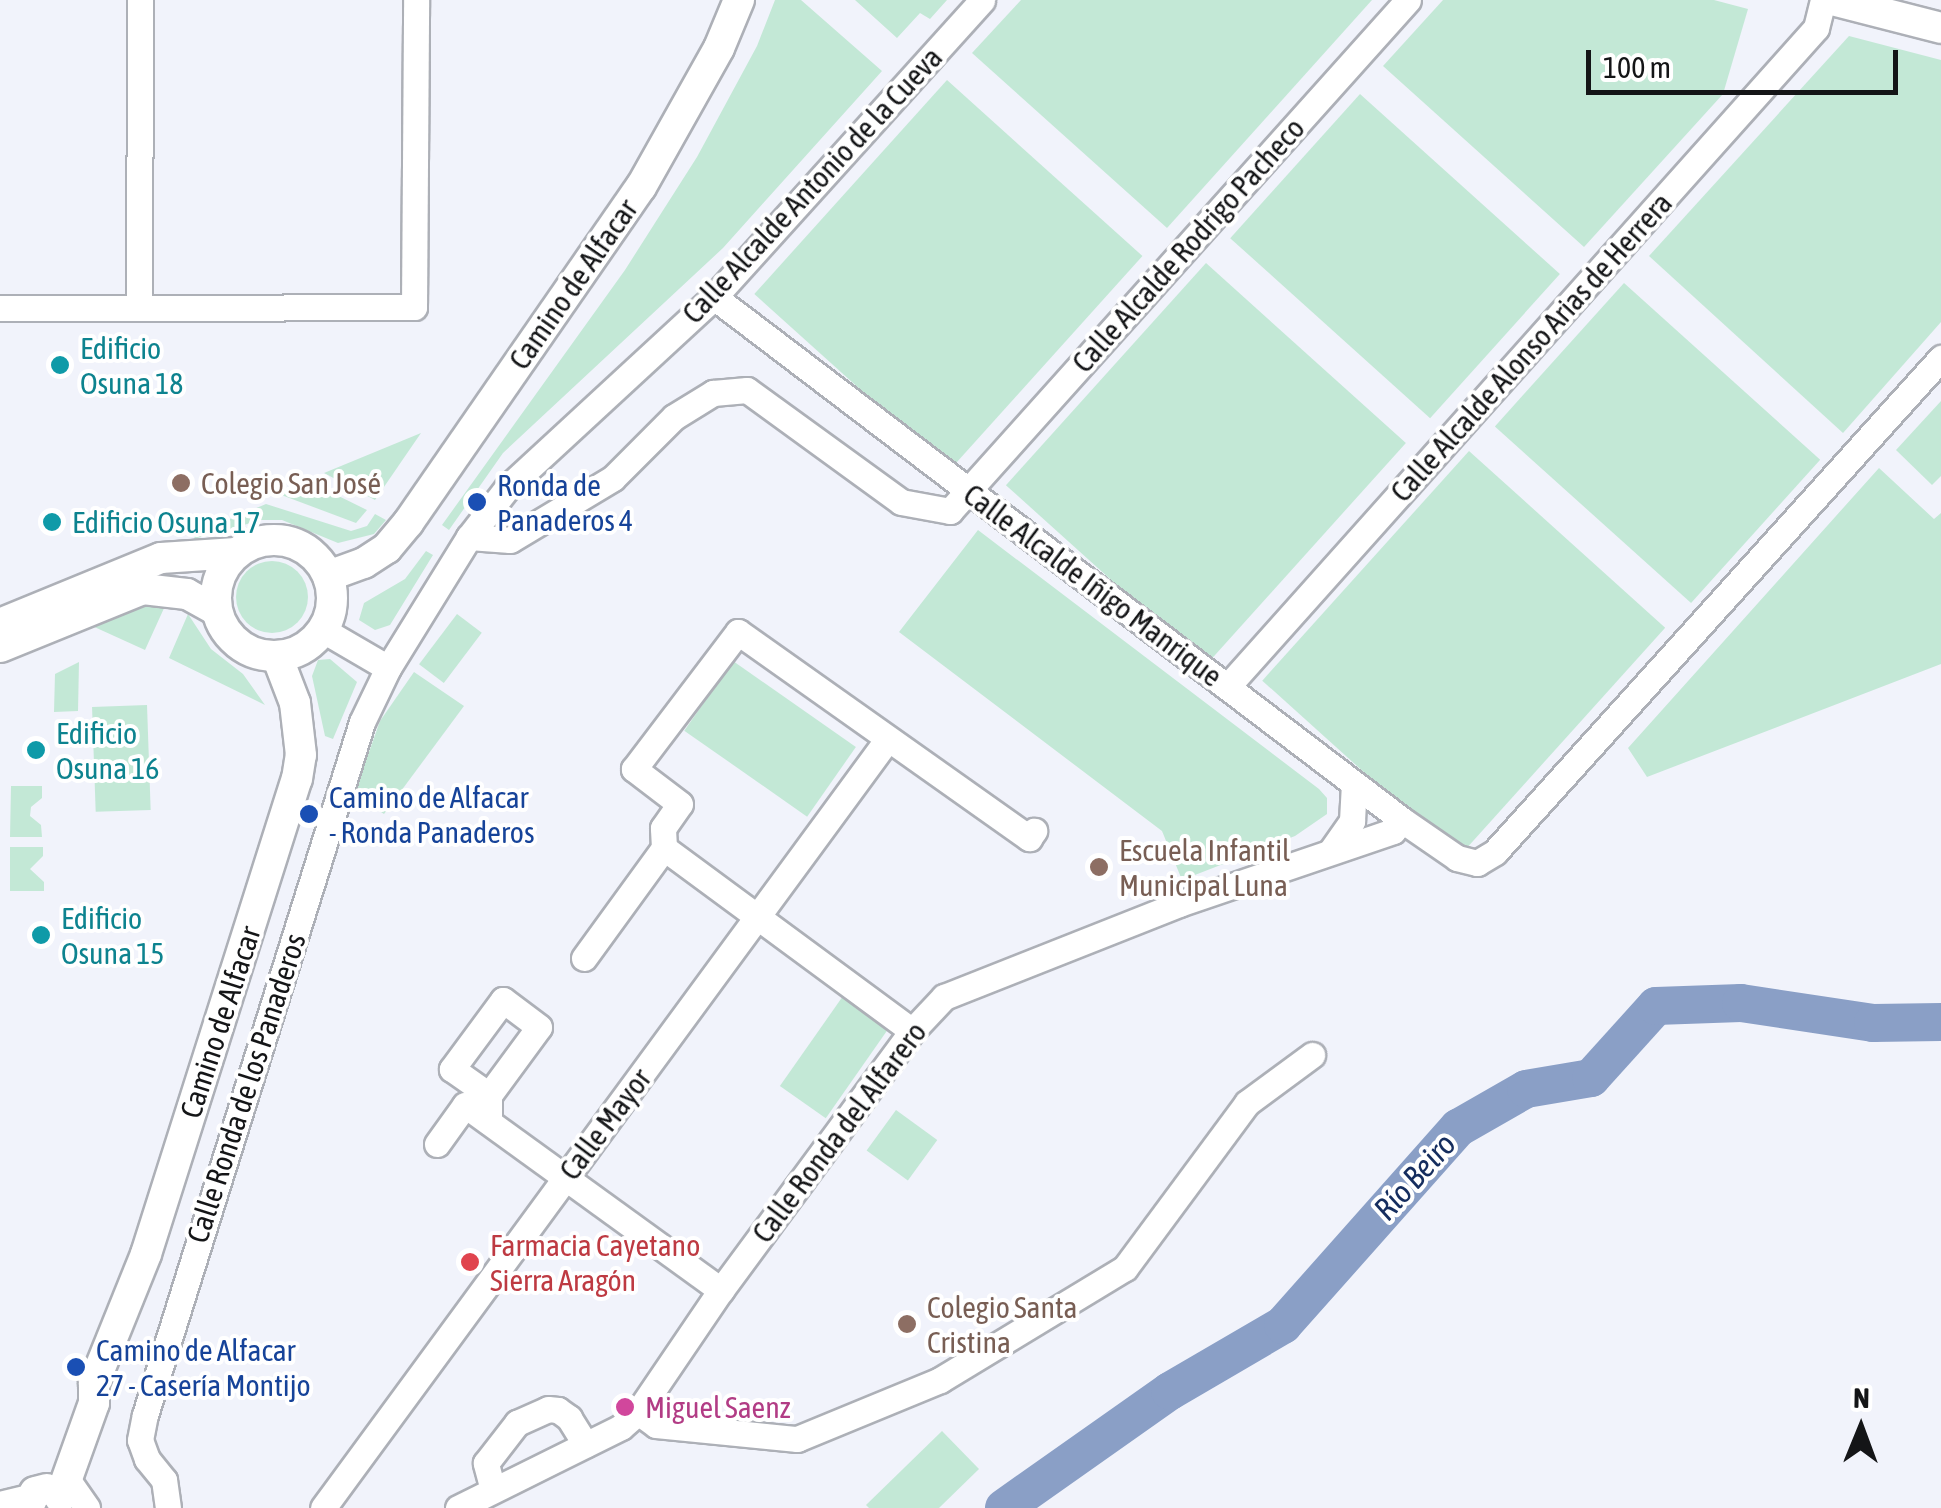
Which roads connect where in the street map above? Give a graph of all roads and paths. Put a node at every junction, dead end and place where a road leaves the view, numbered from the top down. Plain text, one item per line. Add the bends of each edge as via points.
1 (140, 0) edge
2 (416, 0) edge
3 (739, 0) edge
4 (982, 0) edge
5 (1408, 0) edge
6 (1823, 0) edge
7 (1832, 0) edge
8 (1941, 28) edge
9 (714, 297) junction
10 (139, 306) junction
11 (0, 308) edge
12 (1941, 358) edge
13 (969, 491) junction
14 (469, 537) junction
15 (236, 554) junction
16 (328, 576) junction
17 (216, 610) junction
18 (0, 624) edge
19 (322, 630) junction
20 (0, 647) edge
21 (277, 656) junction
22 (388, 668) junction
23 (1226, 687) junction
24 (887, 740) junction
25 (1354, 784) junction
26 (1402, 820) junction
27 (1032, 834) dead end
28 (664, 848) junction
29 (1330, 851) junction
30 (756, 916) junction
31 (584, 958) dead end
32 (912, 1032) junction
33 (1312, 1055) dead end
34 (489, 1096) dead end
35 (489, 1122) junction
36 (436, 1144) dead end
37 (566, 1178) junction
38 (721, 1290) junction
39 (638, 1412) junction
40 (585, 1444) junction
41 (494, 1490) junction
42 (40, 1500) edge
43 (168, 1508) edge
44 (322, 1508) edge
45 (458, 1508) edge

1 - 10 street
2 - 10 street via 414,308
3 - 16 main road, Camino de Alfacar via 642,187 408,524 364,563
4 - 9 street, Calle Alcalde Antonio de la Cueva
5 - 13 street, Calle Alcalde Rodrigo Pacheco
6 - 23 street, Calle Alcalde Alonso Arias de Herrera via 1816,28
7 - 8 main road
9 - 13 street, Calle Alcalde Iñigo Manrique
9 - 14 street, Calle Alcalde Antonio de la Cueva via 506,488
10 - 11 street
12 - 26 street, Calle Alcalde Iñigo Manrique via 1494,852 1477,862 1457,858
13 - 14 street via 950,512 900,502 747,390 713,394 674,416 612,478 510,540
13 - 23 street, Calle Alcalde Iñigo Manrique
14 - 22 street, Calle Ronda de los Panaderos
15 - 16 main road via 271,540 296,544
15 - 17 main road via 219,578
15 - 18 main road via 161,558
16 - 19 main road via 332,604
17 - 20 main road via 187,594 143,589
17 - 21 main road via 235,642
19 - 21 main road via 295,652
19 - 22 street
21 - 42 main road, Camino de Alfacar via 295,703 297,779 146,1254 94,1383 94,1403
22 - 43 street, Calle Ronda de los Panaderos via 356,740 145,1415 140,1440 164,1480
23 - 25 street, Calle Alcalde Iñigo Manrique
24 - 27 street
24 - 28 street via 738,632 634,768 680,804 663,828
24 - 30 street, Calle Mayor
25 - 26 street, Calle Alcalde Iñigo Manrique
25 - 29 street via 1352,821
26 - 29 street, Calle Ronda del Alfarero via 1393,831
28 - 30 street
28 - 31 street
29 - 32 street, Calle Ronda del Alfarero via 972,984 944,997
30 - 32 street
30 - 37 street, Calle Mayor
32 - 38 street, Calle Ronda del Alfarero
33 - 39 street via 1247,1103 1125,1268 940,1380 797,1439 656,1424
34 - 35 street
35 - 36 street via 465,1105
35 - 37 street
37 - 38 street
37 - 44 street, Calle Mayor
38 - 39 street, Calle Ronda del Alfarero
39 - 40 street
40 - 41 street
40 - 41 street via 558,1410 517,1422 486,1463
41 - 45 street

